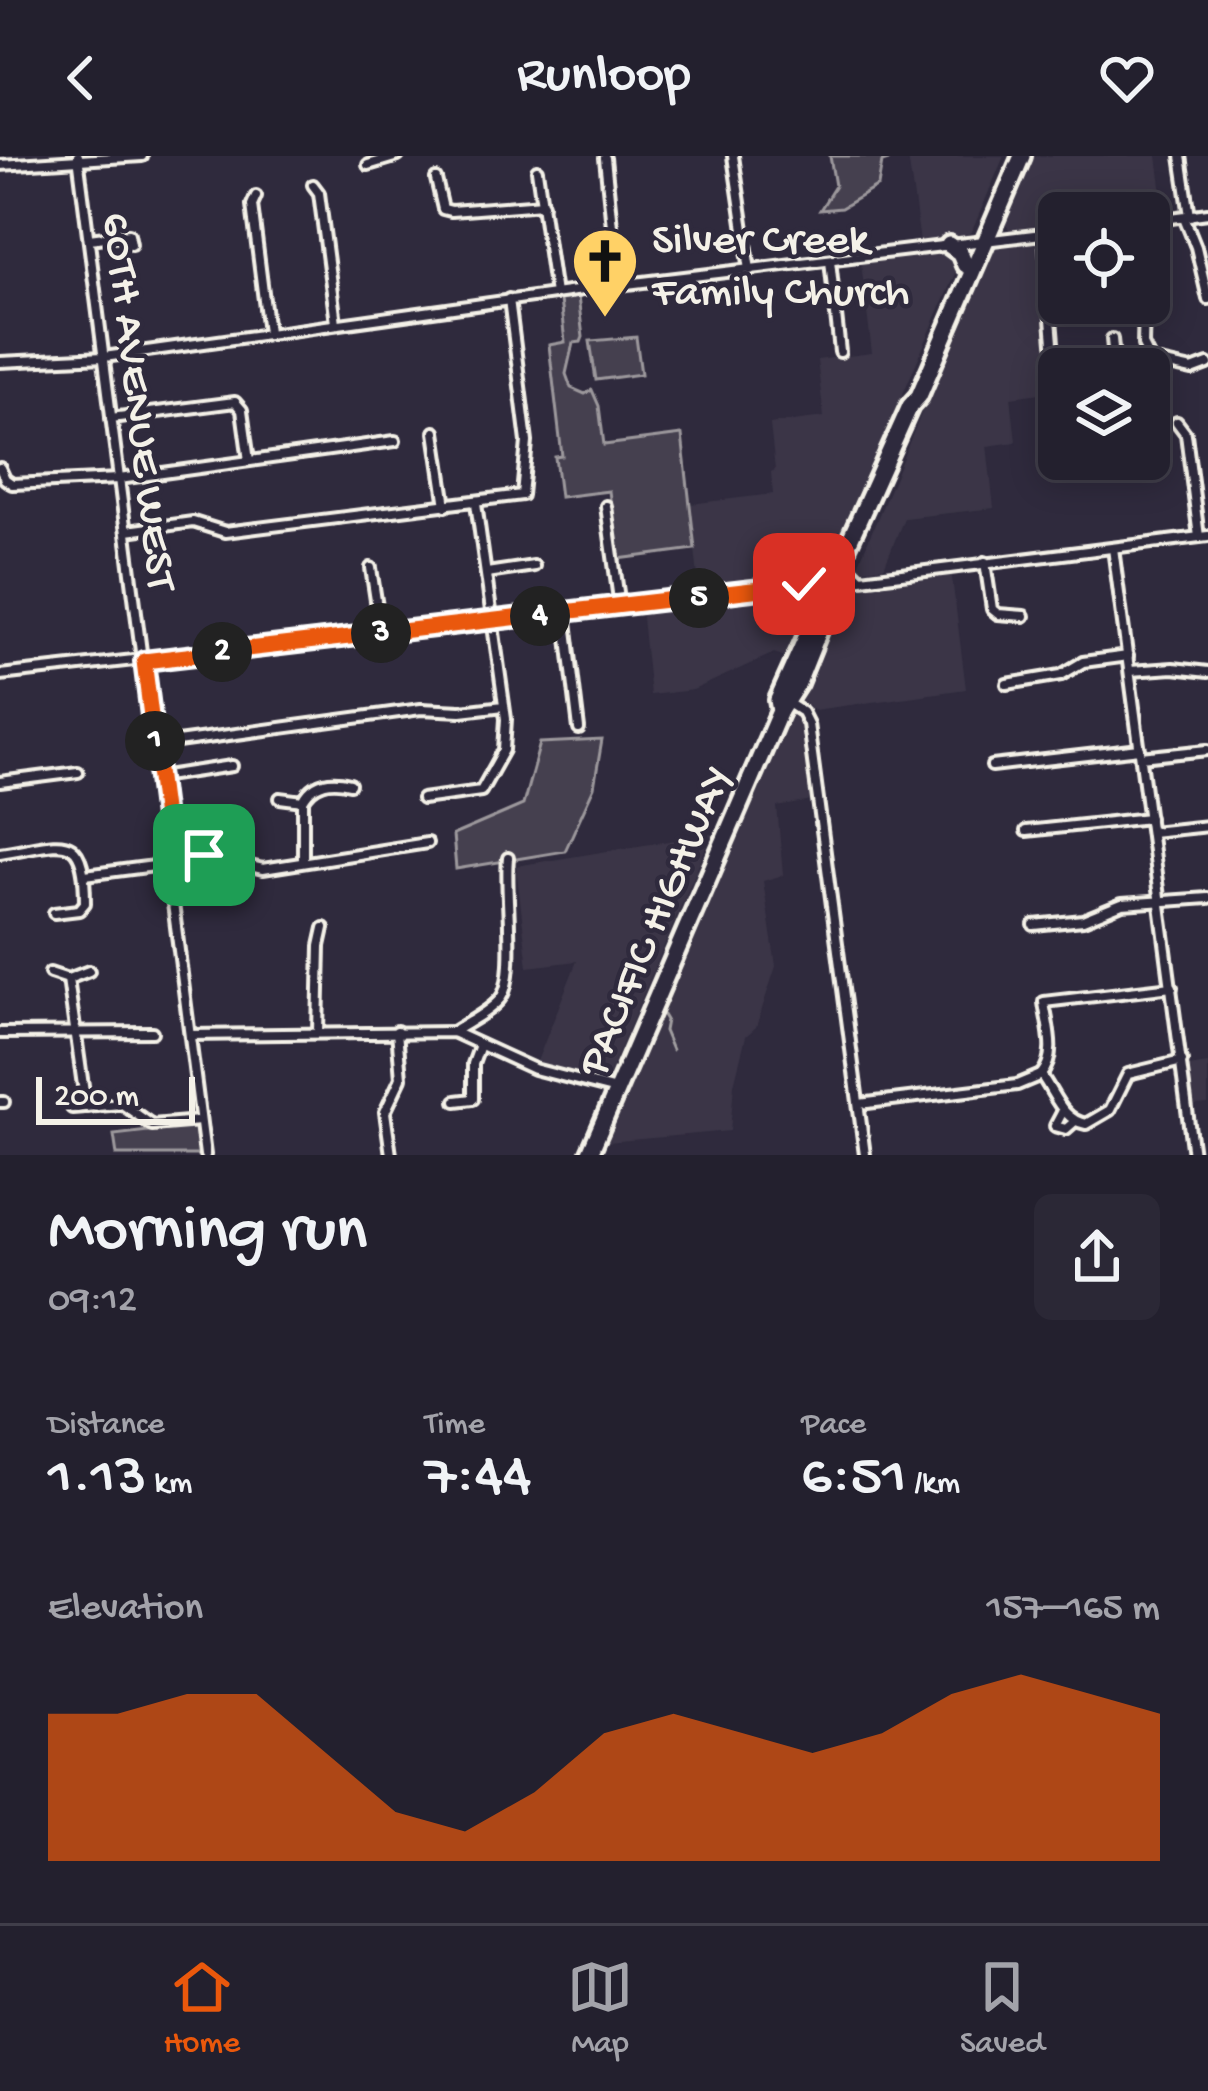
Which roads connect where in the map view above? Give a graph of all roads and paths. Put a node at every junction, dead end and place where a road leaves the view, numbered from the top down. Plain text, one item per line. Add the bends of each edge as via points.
1 (142, 156) edge
2 (398, 156) edge
3 (734, 156) edge
4 (1018, 156) edge
5 (1181, 156) edge
6 (605, 157) edge
7 (78, 158) edge
8 (0, 165) edge
9 (368, 165) dead end
10 (537, 170) dead end
11 (436, 179) dead end
12 (313, 185) dead end
13 (256, 196) dead end
14 (543, 204) junction
15 (998, 212) junction
16 (1208, 214) edge
17 (1187, 216) junction
18 (1170, 218) edge
19 (1038, 235) edge
20 (1009, 238) junction
21 (89, 239) junction
22 (980, 241) junction
23 (130, 244) dead end
24 (949, 245) junction
25 (830, 260) junction
26 (965, 266) junction
27 (749, 270) junction
28 (618, 285) junction
29 (555, 294) junction
30 (509, 299) junction
31 (1208, 299) edge
32 (336, 323) junction
33 (1143, 324) edge
34 (268, 332) junction
35 (1112, 339) dead end
36 (931, 348) junction
37 (1113, 348) edge
38 (840, 352) dead end
39 (104, 357) junction
40 (0, 362) edge
41 (1208, 364) edge
42 (925, 383) junction
43 (910, 406) junction
44 (111, 418) junction
45 (1177, 422) dead end
46 (435, 432) dead end
47 (395, 441) dead end
48 (249, 461) junction
49 (0, 468) edge
50 (119, 478) junction
51 (476, 503) junction
52 (446, 506) junction
53 (606, 506) dead end
54 (127, 531) junction
55 (1204, 536) edge
56 (1113, 548) junction
57 (985, 562) junction
58 (534, 566) dead end
59 (371, 568) dead end
60 (841, 570) junction
61 (487, 573) junction
62 (798, 586) junction
63 (821, 601) junction
64 (620, 607) junction
65 (565, 613) junction
66 (1024, 616) dead end
67 (492, 620) junction
68 (381, 633) junction
69 (1128, 656) junction
70 (144, 661) junction
71 (1130, 671) junction
72 (1208, 671) edge
73 (0, 675) edge
74 (1007, 684) dead end
75 (504, 706) junction
76 (784, 707) junction
77 (579, 729) dead end
78 (155, 745) junction
79 (1208, 750) edge
80 (1140, 753) junction
81 (232, 766) dead end
82 (992, 766) dead end
83 (79, 772) dead end
84 (159, 777) junction
85 (0, 782) edge
86 (350, 784) dead end
87 (280, 798) dead end
88 (422, 799) dead end
89 (303, 802) junction
90 (1149, 818) junction
91 (1208, 826) edge
92 (1026, 832) dead end
93 (1151, 832) junction
94 (212, 837) dead end
95 (427, 843) dead end
96 (0, 853) edge
97 (208, 855) junction
98 (508, 858) dead end
99 (304, 862) junction
100 (170, 865) junction
101 (85, 875) junction
102 (1208, 898) edge
103 (1160, 901) junction
104 (54, 913) dead end
105 (1034, 925) dead end
106 (324, 928) dead end
107 (89, 971) dead end
108 (50, 973) dead end
109 (68, 979) junction
110 (1172, 987) junction
111 (397, 1031) junction
112 (76, 1032) junction
113 (152, 1032) dead end
114 (318, 1032) junction
115 (452, 1032) junction
116 (0, 1033) edge
117 (190, 1035) junction
118 (480, 1045) junction
119 (1182, 1061) junction
120 (1041, 1076) junction
121 (617, 1090) junction
122 (456, 1101) dead end
123 (859, 1104) junction
124 (86, 1107) junction
125 (72, 1108) dead end
126 (1063, 1111) junction
127 (200, 1121) junction
128 (1074, 1122) junction
129 (205, 1155) edge
130 (391, 1155) edge
131 (589, 1155) edge
132 (865, 1155) edge
133 (1193, 1155) edge

1 - 7 street
2 - 9 street
3 - 27 street
4 - 15 highway, PACIFIC HIGHWAY
4 - 22 highway, PACIFIC HIGHWAY
5 - 17 street
6 - 28 street
7 - 8 street
7 - 21 street, 60TH AVENUE WEST
10 - 14 street
11 - 14 street via 451,212
12 - 32 street
13 - 34 street
14 - 29 street
15 - 20 highway
15 - 22 highway, PACIFIC HIGHWAY
16 - 17 street
17 - 18 street
17 - 31 street
19 - 20 street
20 - 22 street
21 - 23 street via 129,234
21 - 39 street, 60TH AVENUE WEST
22 - 24 street
22 - 26 highway, PACIFIC HIGHWAY
22 - 42 highway, PACIFIC HIGHWAY
24 - 25 street
24 - 26 highway
25 - 27 street
25 - 38 street
26 - 36 highway, PACIFIC HIGHWAY
27 - 28 street
28 - 29 street
29 - 30 street
30 - 32 street
30 - 51 street via 526,486 516,497
32 - 34 street
33 - 41 street via 1151,361 1192,370
34 - 39 street
35 - 37 street
36 - 42 highway
36 - 43 highway, PACIFIC HIGHWAY
39 - 40 street
39 - 44 street, 60TH AVENUE WEST
42 - 43 highway, PACIFIC HIGHWAY
43 - 60 highway, PACIFIC HIGHWAY
44 - 48 street via 238,403
44 - 50 street, 60TH AVENUE WEST
45 - 55 street
46 - 52 street
47 - 48 street
48 - 50 street
49 - 50 street via 12,484
50 - 54 street, 60TH AVENUE WEST
51 - 52 street
51 - 61 street
52 - 54 street via 225,532 194,522
53 - 64 street
54 - 70 street, 60TH AVENUE WEST
55 - 56 street
56 - 57 street
56 - 69 street
57 - 60 street via 862,578
57 - 66 street via 992,609
58 - 61 street
59 - 68 street
60 - 62 street
60 - 63 highway, PACIFIC HIGHWAY
60 - 76 highway, PACIFIC HIGHWAY
61 - 67 street
62 - 63 street
62 - 64 street
63 - 76 highway, PACIFIC HIGHWAY via 778,700
64 - 65 street
65 - 67 street
65 - 77 street
67 - 68 street
67 - 75 street
68 - 70 street
69 - 71 street
69 - 74 street
70 - 73 street
70 - 78 street, 60TH AVENUE WEST
71 - 72 street
71 - 80 street
75 - 78 street via 421,709
75 - 88 street via 505,745 484,789
76 - 121 highway, PACIFIC HIGHWAY
76 - 123 street via 802,712 808,724
78 - 84 street, 60TH AVENUE WEST
79 - 80 street
80 - 82 street
80 - 90 street
81 - 84 street
83 - 85 street
84 - 100 street, 60TH AVENUE WEST
86 - 89 street via 318,785
87 - 89 street
89 - 99 street
90 - 92 street
90 - 93 street
91 - 93 street
93 - 103 street
94 - 97 street
95 - 99 street
96 - 101 street via 73,846
97 - 99 street via 250,868
97 - 100 street
98 - 115 street via 511,971 504,996
100 - 101 street
100 - 117 street, 60TH AVENUE WEST
101 - 104 street via 85,903
102 - 103 street
103 - 105 street
103 - 110 street
106 - 114 street
107 - 109 street
108 - 109 street
109 - 112 street
110 - 119 street
110 - 120 street via 1044,1002 1052,1053
111 - 114 street
111 - 115 street
111 - 130 street via 401,1078 385,1112
112 - 113 street
112 - 116 street
112 - 124 street
114 - 117 street
115 - 118 street
117 - 127 street, 60TH AVENUE WEST
118 - 121 street
118 - 122 street via 473,1099
119 - 128 street via 1128,1075 1104,1117
119 - 133 street
120 - 123 street
120 - 126 street
121 - 131 highway, PACIFIC HIGHWAY
123 - 132 street
124 - 125 street
124 - 127 street via 122,1104 152,1125
126 - 128 street
126 - 128 street via 1055,1126
127 - 129 street, 60TH AVENUE WEST

